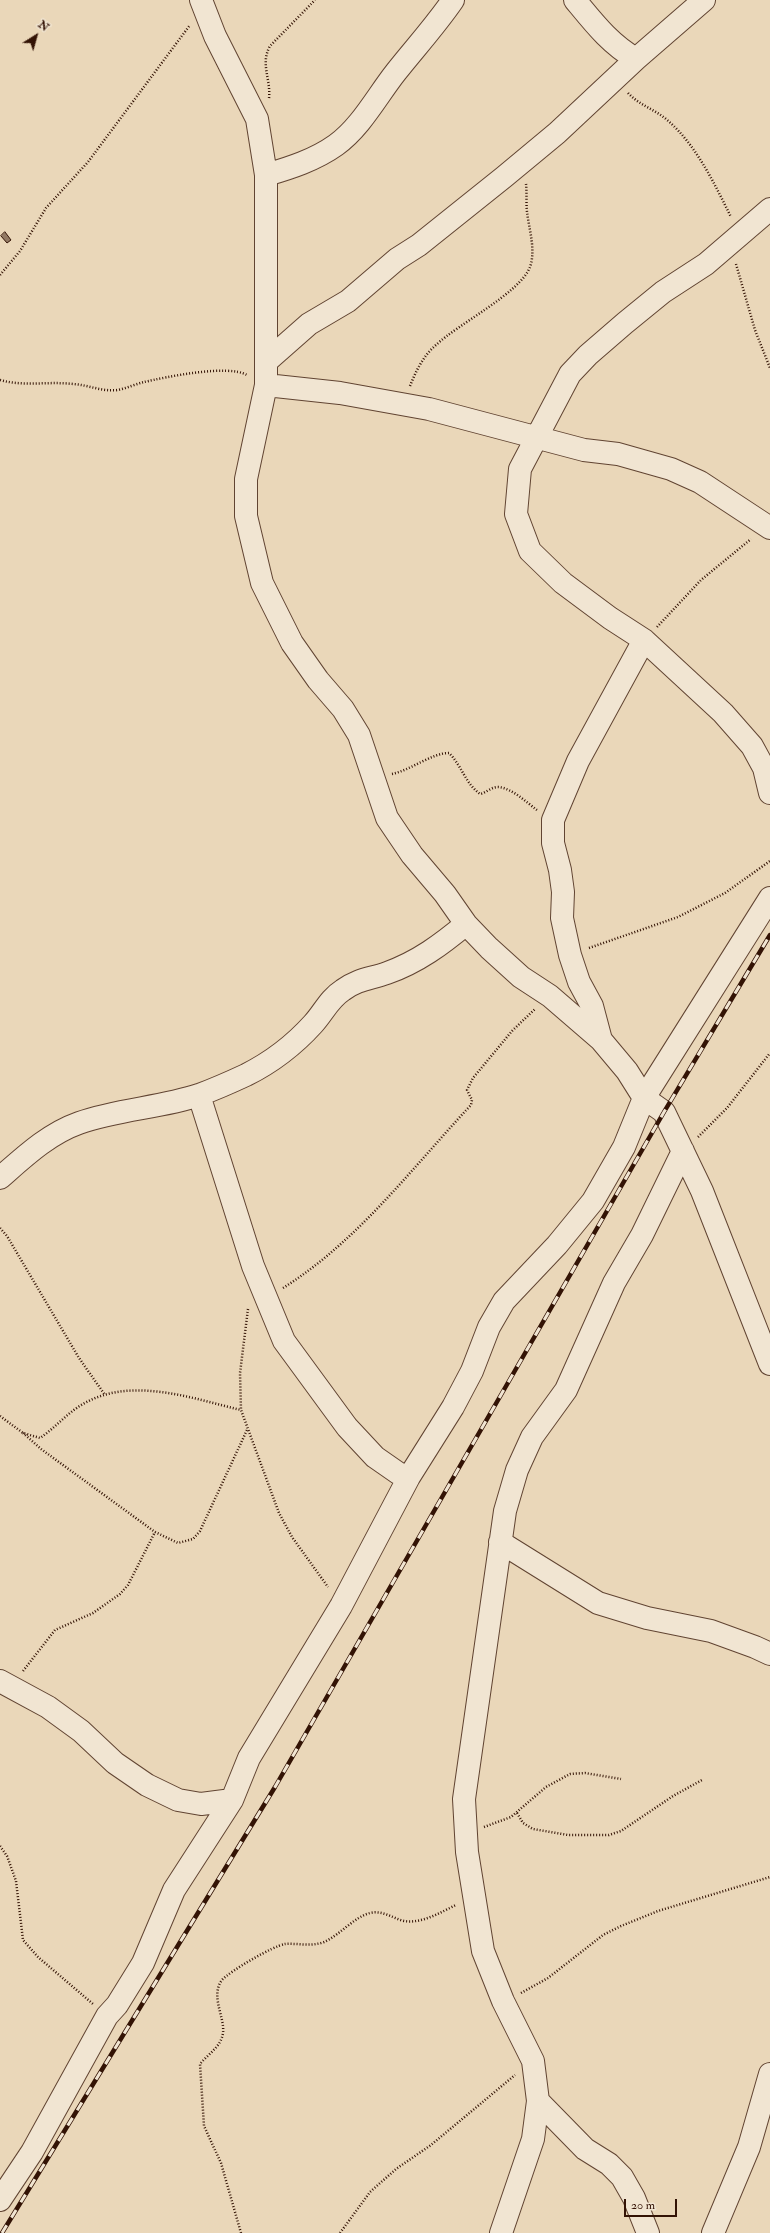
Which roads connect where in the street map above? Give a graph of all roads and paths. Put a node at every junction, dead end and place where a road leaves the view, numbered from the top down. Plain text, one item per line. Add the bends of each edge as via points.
1 (315, 0) edge
2 (453, 0) edge
3 (575, 0) edge
4 (704, 0) edge
5 (202, 3) edge
6 (636, 59) junction
7 (619, 76) junction
8 (257, 119) junction
9 (527, 158) junction
10 (266, 175) junction
11 (770, 209) edge
12 (737, 238) junction
13 (0, 275) edge
14 (268, 361) junction
15 (770, 368) edge
16 (0, 380) edge
17 (266, 385) junction
18 (403, 404) junction
19 (536, 438) junction
20 (769, 527) edge
21 (644, 640) junction
22 (374, 776) junction
23 (770, 793) edge
24 (553, 820) junction
25 (770, 861) edge
26 (770, 898) edge
27 (466, 924) junction
28 (570, 954) junction
29 (550, 996) junction
30 (601, 1040) junction
31 (770, 1053) edge
32 (199, 1095) junction
33 (644, 1098) junction
34 (683, 1151) junction
35 (0, 1178) edge
36 (0, 1228) edge
37 (258, 1300) junction
38 (770, 1364) edge
39 (105, 1395) junction
40 (241, 1410) junction
41 (0, 1416) edge
42 (247, 1430) junction
43 (23, 1434) junction
44 (409, 1477) junction
45 (155, 1532) junction
46 (500, 1542) junction
47 (341, 1606) junction
48 (770, 1654) edge
49 (7, 1684) edge
50 (621, 1779) dead end
51 (702, 1780) dead end
52 (232, 1800) junction
53 (517, 1813) junction
54 (466, 1830) junction
55 (0, 1846) edge
56 (770, 1877) edge
57 (474, 1896) junction
58 (502, 2001) junction
59 (107, 2016) junction
60 (533, 2061) junction
61 (770, 2074) edge
62 (538, 2101) junction
63 (0, 2200) edge
64 (241, 2233) edge
65 (340, 2233) edge
66 (501, 2233) edge
67 (648, 2233) edge
68 (713, 2233) edge

1 - 8 path via 266,53 264,66 270,90 269,100
2 - 10 street via 356,126 336,145 292,168
3 - 6 street via 607,38 620,50
4 - 6 street
5 - 8 street via 215,36
5 - 13 path via 88,162 46,208 20,252
6 - 7 street
7 - 9 street
7 - 12 path via 624,88 634,99 665,118 679,131 711,176 733,220
8 - 10 street
9 - 14 street via 377,275 348,301 309,324
9 - 18 path via 527,211 532,254 529,267 506,293 435,345 418,367
10 - 14 street
11 - 12 street
12 - 15 path via 755,330
12 - 19 street via 706,264 663,292 588,355 570,374
14 - 17 street
16 - 17 path via 15,384 89,385 103,391 119,390 160,379 224,370 244,373
17 - 18 street via 340,393
17 - 22 street via 246,478 246,516 262,583 292,643 359,735
18 - 19 street
19 - 20 street via 584,450 618,454 671,469 700,482
19 - 21 street via 520,469 516,514 530,551 563,583
20 - 21 path via 701,580
21 - 23 street via 700,691 752,746 764,768
21 - 24 street via 578,761
22 - 24 path via 404,771 439,753 449,753 457,761 472,788 480,794 496,787 501,788 515,794
22 - 27 street via 387,818
24 - 28 street via 552,843 560,870 563,892 562,918
25 - 28 path via 725,893 678,917
26 - 33 street
27 - 29 street via 521,977
27 - 32 street via 436,949 414,961 387,974 359,980 342,990 329,1001 314,1023 280,1056
28 - 30 street via 579,982 592,1006
29 - 30 street
29 - 37 path via 523,1019 473,1078 467,1090 472,1100 471,1105 401,1185 314,1268
30 - 33 street via 627,1071
31 - 34 path via 727,1108
32 - 35 street via 78,1124 44,1141
32 - 37 street via 248,1253
33 - 34 street via 664,1112
33 - 44 street via 624,1147 593,1201 557,1245 504,1300 453,1407
34 - 38 street via 711,1212
34 - 46 street via 642,1235 614,1283 566,1390 532,1437 517,1470 505,1510
36 - 39 path via 79,1358
37 - 40 path via 240,1373
37 - 44 street via 284,1341 347,1427 375,1457 398,1473
39 - 40 path via 131,1390 174,1394
39 - 43 path via 79,1407 40,1438
40 - 42 path
41 - 43 path
42 - 45 path via 207,1517 193,1539 178,1543
42 - 47 path via 279,1513 292,1537
43 - 45 path
44 - 47 street
45 - 49 path via 128,1585 120,1594 93,1613 55,1630
46 - 48 street via 598,1603 647,1618 711,1631
46 - 54 street via 464,1799
47 - 52 street via 249,1758
49 - 52 street via 48,1707 81,1731 115,1763 147,1785 178,1800 201,1804
50 - 53 path via 585,1773 570,1774 546,1787
51 - 53 path via 673,1796 621,1832 609,1835 568,1835 533,1829 523,1823
52 - 59 street via 174,1890 143,1962 117,2005
53 - 54 path via 505,1821
54 - 57 street
55 - 59 path via 7,1856 16,1880 23,1940 38,1958
56 - 58 path via 658,1911 620,1926 593,1943 548,1978
57 - 58 street via 482,1951
57 - 64 path via 427,1918 413,1921 404,1921 382,1912 361,1916 323,1942 311,1945 283,1944 272,1948 221,1982 218,2001 223,2033 215,2050 200,2064 202,2112 204,2126 221,2163
58 - 60 street
59 - 63 street via 32,2152
60 - 62 street
60 - 65 path via 431,2145 391,2173 370,2192
61 - 68 street via 749,2147
62 - 66 street via 533,2139
62 - 67 street via 585,2149 609,2164 622,2177 634,2198

